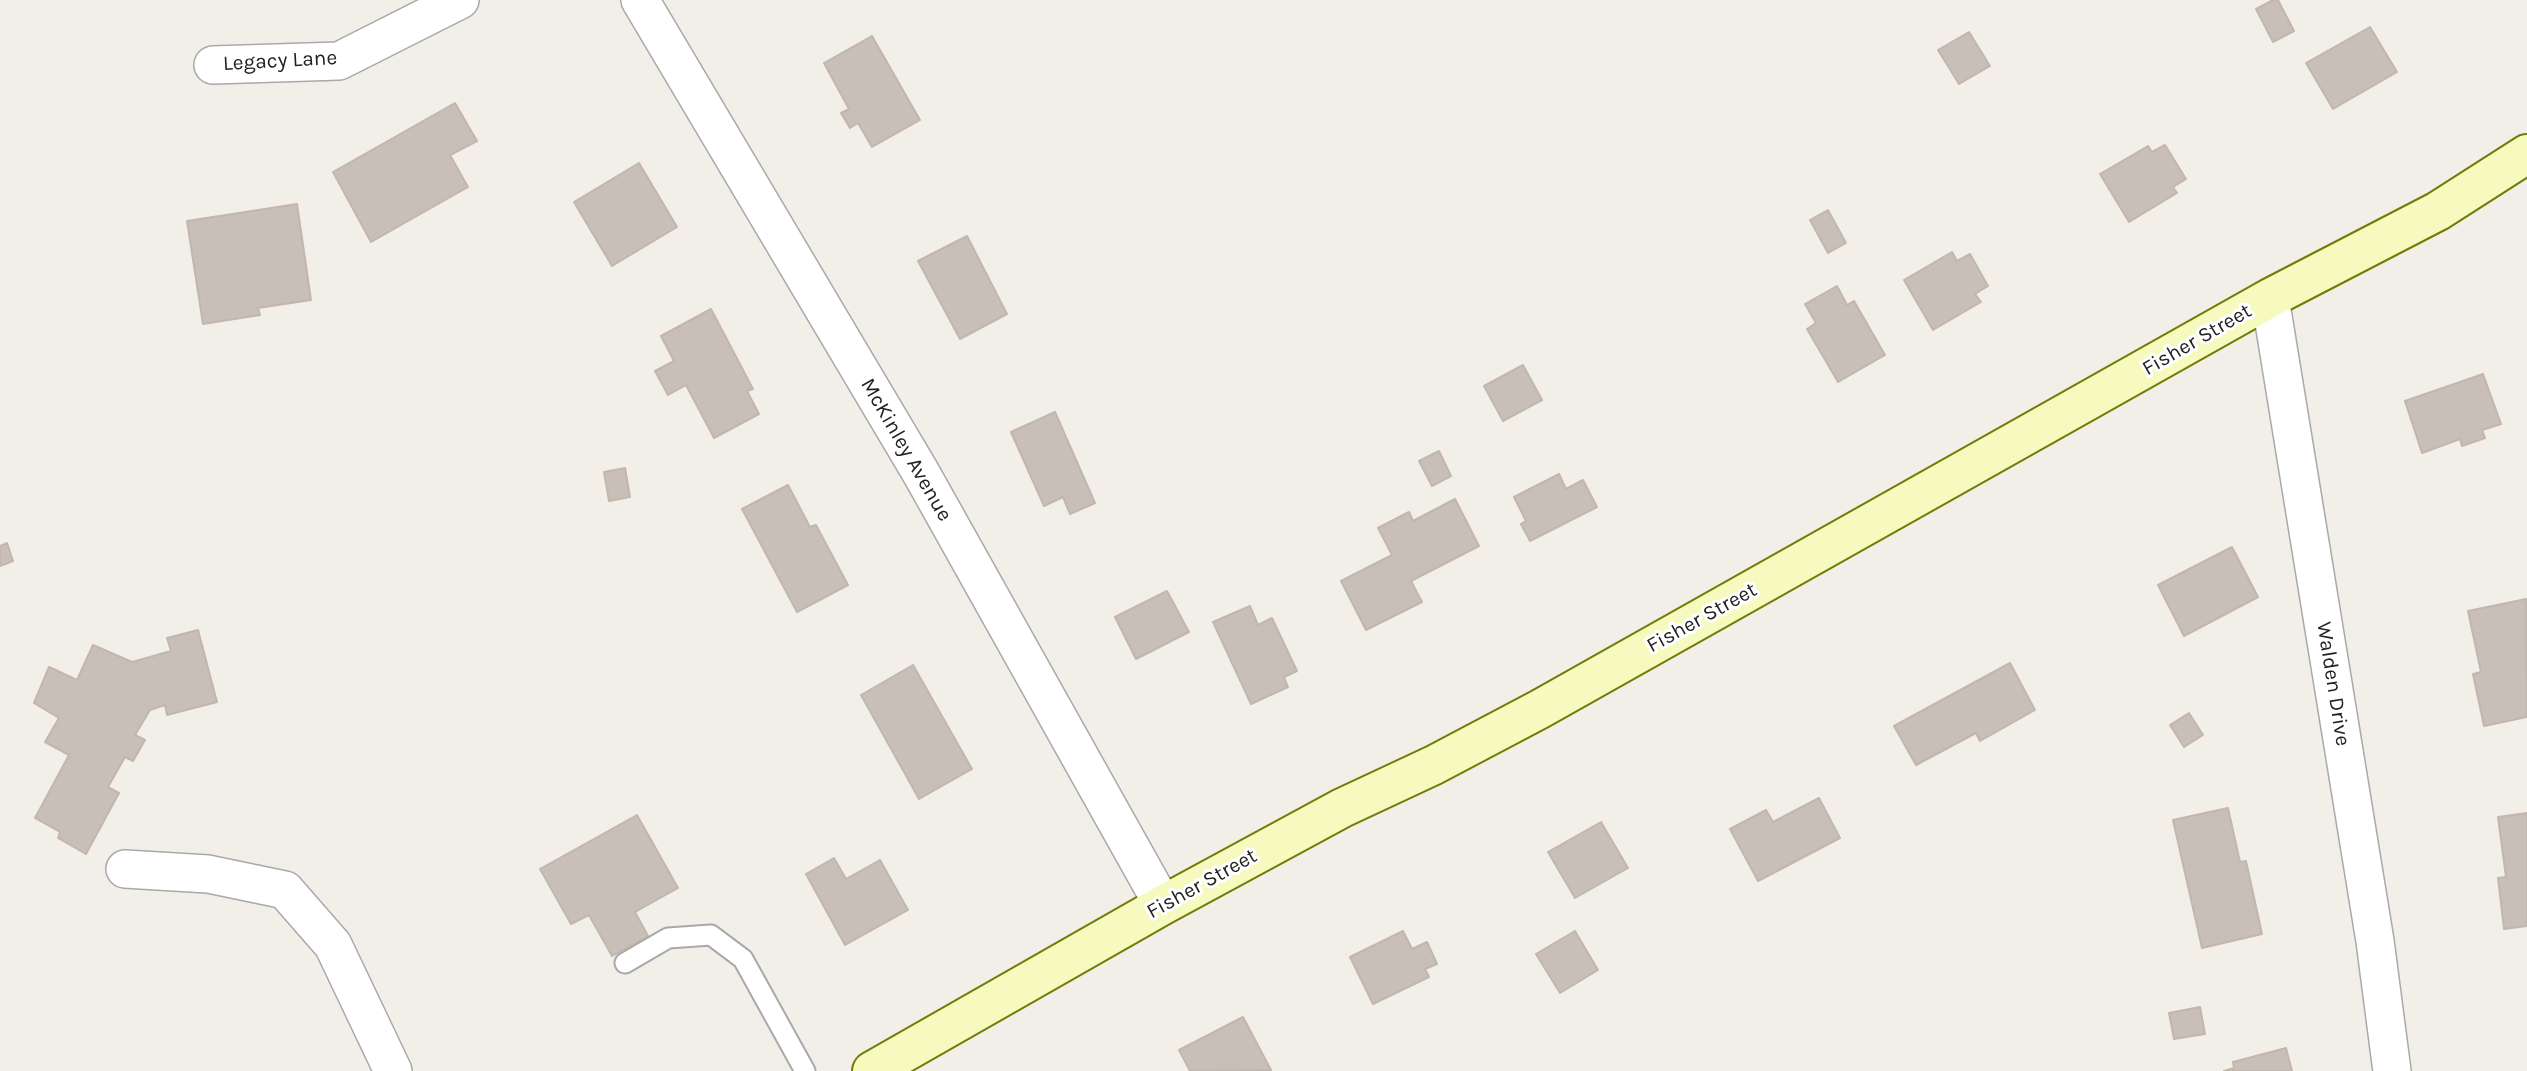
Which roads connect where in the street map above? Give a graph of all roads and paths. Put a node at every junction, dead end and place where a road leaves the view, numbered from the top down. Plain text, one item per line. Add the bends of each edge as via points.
1 (460, 0) edge
2 (640, 0) edge
3 (213, 65) dead end
4 (2527, 154) edge
5 (2270, 298) junction
6 (125, 869) dead end
7 (1163, 905) junction
8 (625, 963) dead end
9 (393, 1071) edge
10 (805, 1071) edge
11 (872, 1071) edge
12 (2392, 1071) edge

1 - 3 street, Legacy Lane via 340,61
2 - 7 street, McKinley Avenue via 920,473
4 - 5 main road, Fisher Street via 2438,211
5 - 7 main road, Fisher Street via 1540,709
5 - 12 street, Walden Drive
6 - 9 street via 208,874 285,890 333,946
7 - 11 main road, Fisher Street
8 - 10 lane via 668,939 711,935 743,959

